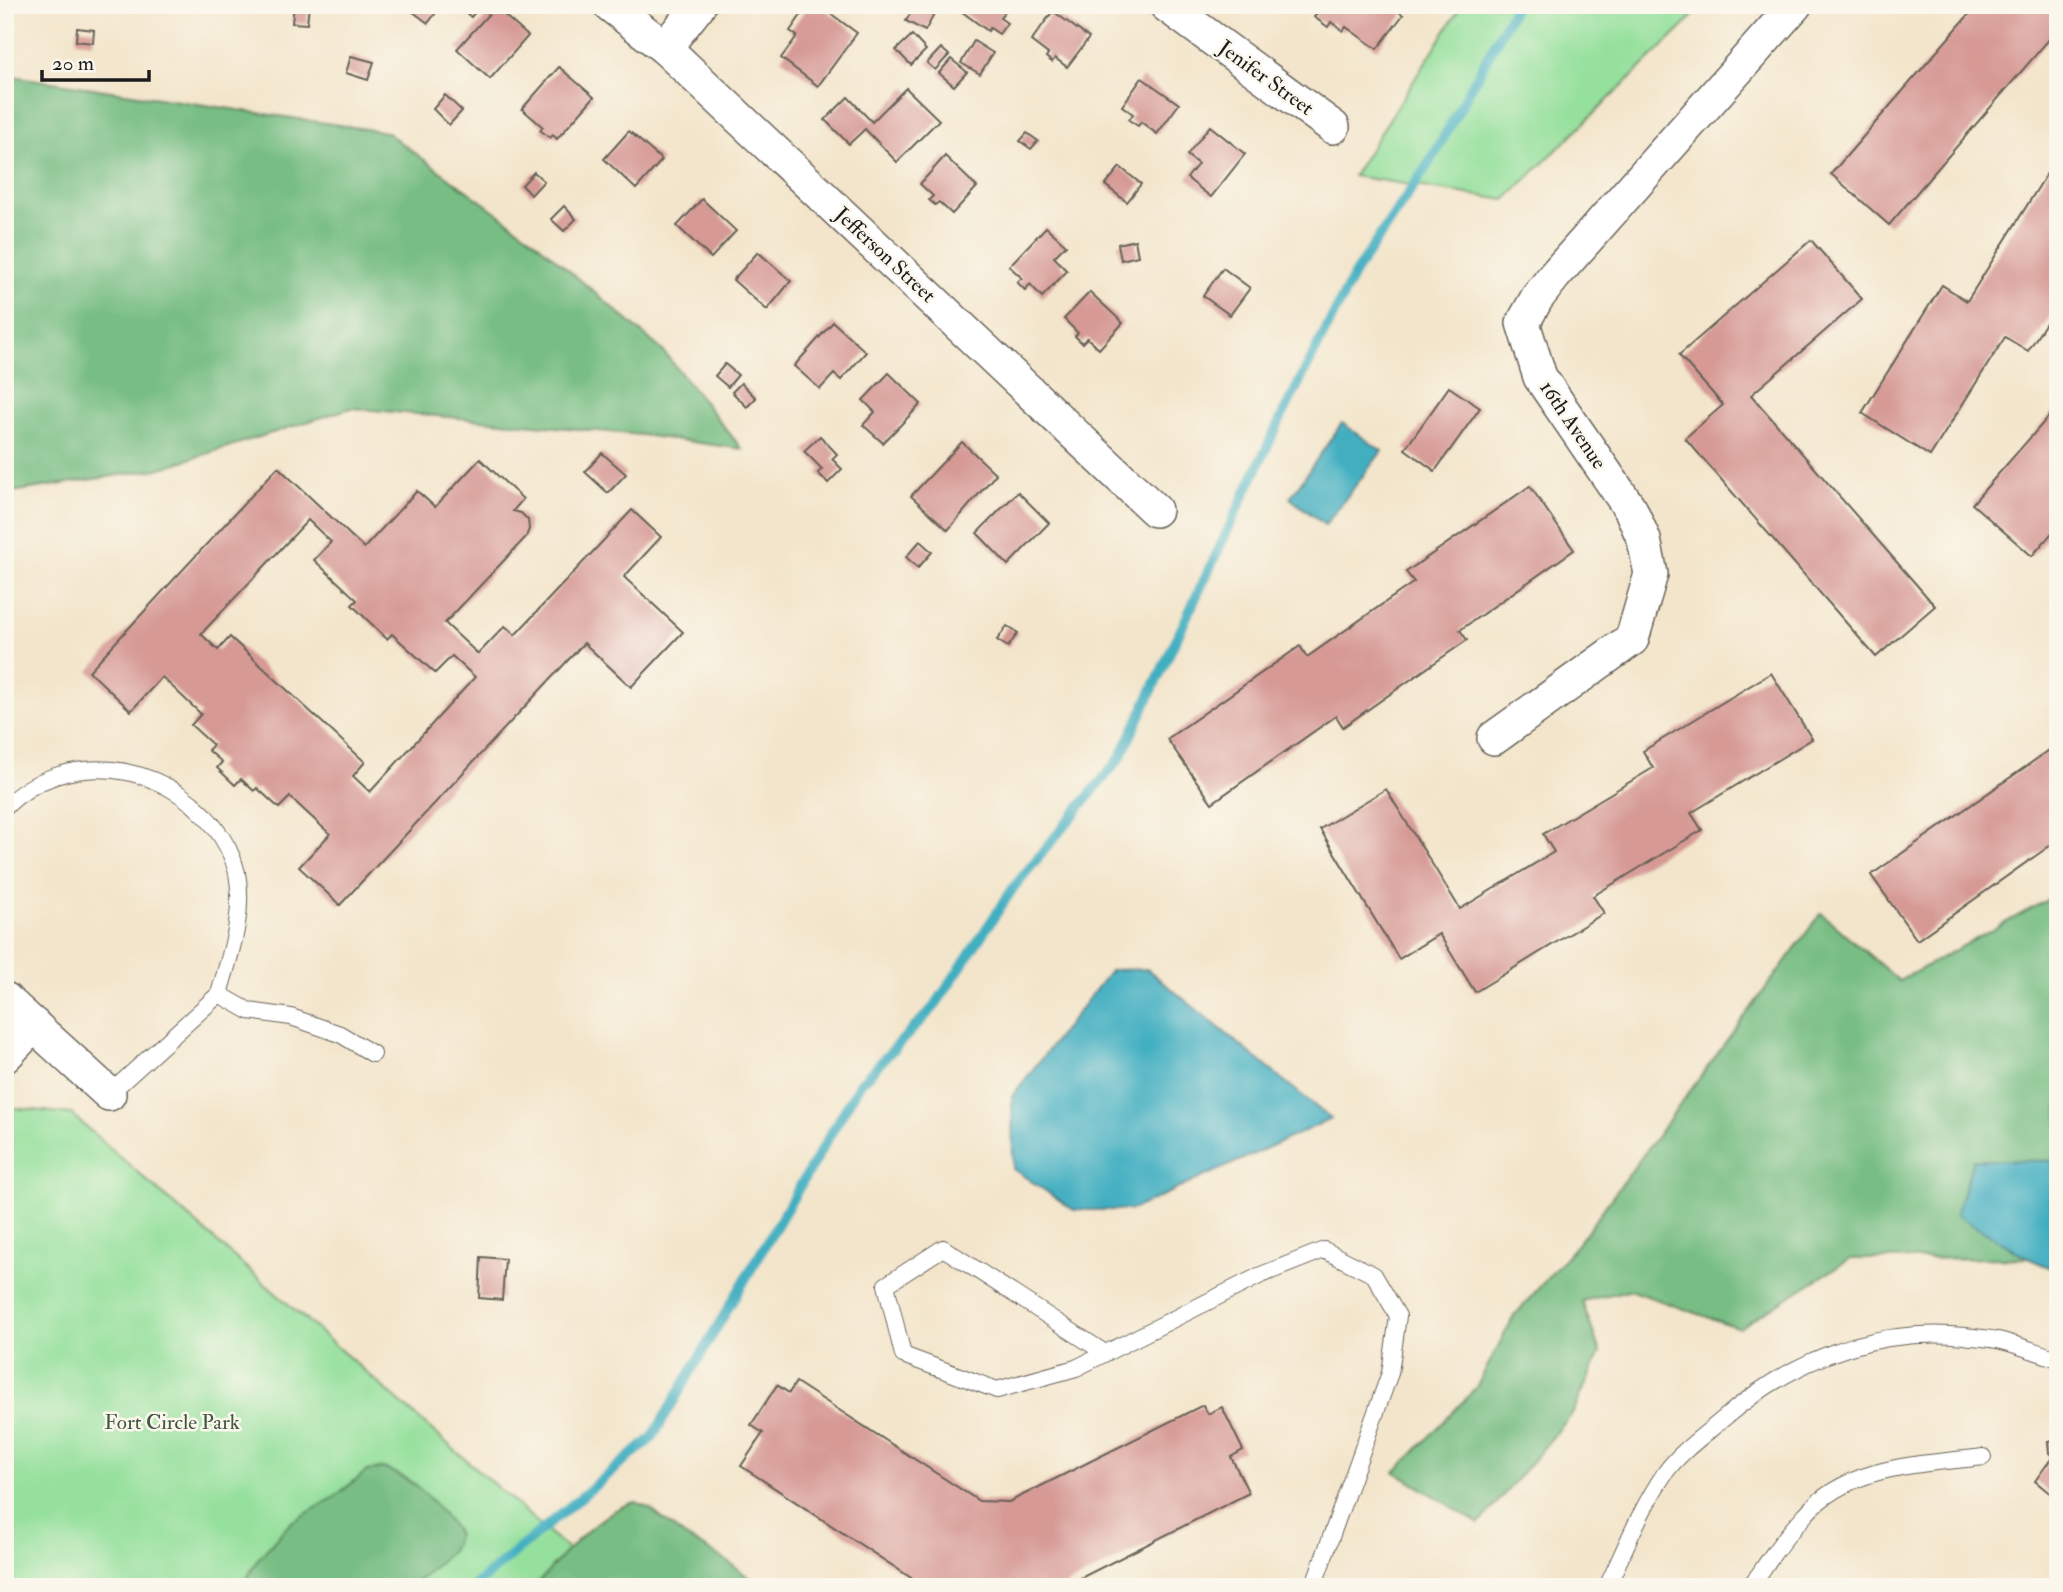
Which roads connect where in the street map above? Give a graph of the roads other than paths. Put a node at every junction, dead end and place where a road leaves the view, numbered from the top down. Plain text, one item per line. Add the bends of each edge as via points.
1 (610, 5) edge
2 (699, 5) edge
3 (1166, 5) edge
4 (1795, 5) edge
5 (665, 48) junction
6 (1333, 127) dead end
7 (1155, 510) dead end
8 (1494, 737) dead end
9 (5, 807) edge
10 (219, 993) junction
11 (5, 999) edge
12 (34, 1025) junction
13 (373, 1054) dead end
14 (5, 1056) edge
15 (108, 1094) joint
16 (1105, 1353) junction
17 (2058, 1359) edge
18 (1983, 1457) dead end
19 (1312, 1587) edge
20 (1607, 1587) edge
21 (1748, 1587) edge

1 - 5 street, Jefferson Street
2 - 5 street
3 - 6 street, Jenifer Street
4 - 8 street, 16th Avenue via 1555,275 1523,323 1540,377 1631,510 1651,574 1632,639
5 - 7 street, Jefferson Street
9 - 10 lane via 46,779 112,769 147,776 187,797 221,835 237,874 239,908
10 - 13 lane via 249,1011 291,1017 340,1034
10 - 15 lane
11 - 12 street
12 - 14 street
12 - 15 street
16 - 16 lane via 1076,1368 997,1390 903,1355 886,1285 943,1248
16 - 19 lane via 1261,1275 1324,1250 1374,1275 1398,1316 1390,1373
17 - 20 lane via 2000,1340 1933,1333 1843,1347 1802,1367 1753,1393 1665,1473
18 - 21 lane via 1860,1476 1832,1490 1815,1503

